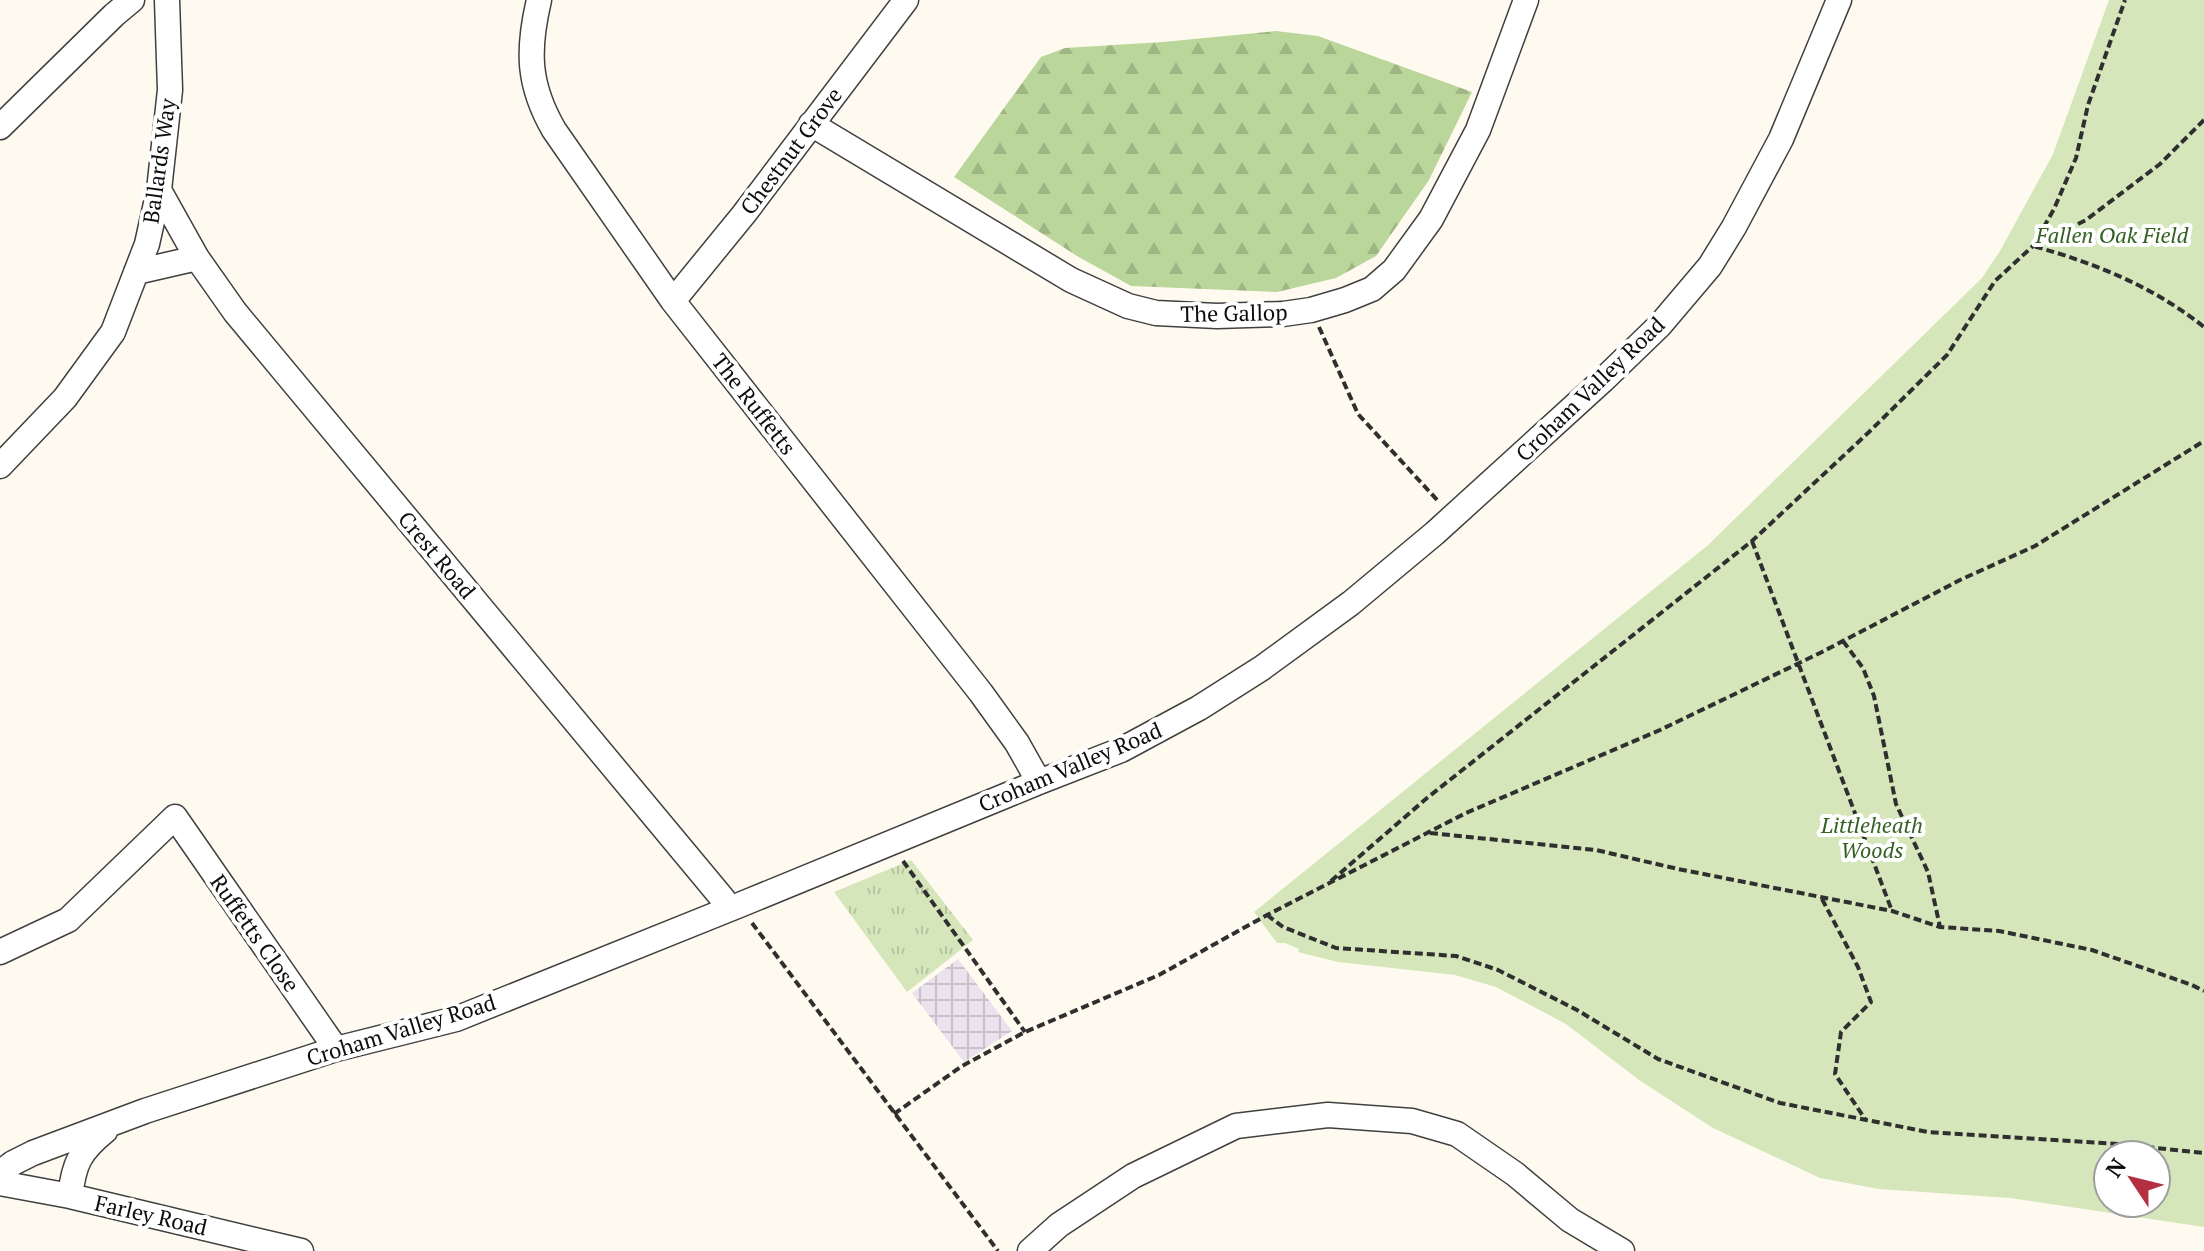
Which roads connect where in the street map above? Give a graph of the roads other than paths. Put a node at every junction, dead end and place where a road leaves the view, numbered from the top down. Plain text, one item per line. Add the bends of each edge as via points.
1 (132, 0) edge
2 (167, 0) edge
3 (539, 0) edge
4 (906, 0) edge
5 (1526, 0) edge
6 (1839, 0) edge
7 (811, 124) junction
8 (0, 127) edge
9 (159, 190) junction
10 (197, 258) junction
11 (136, 272) junction
12 (673, 301) junction
13 (0, 466) edge
14 (1039, 782) junction
15 (739, 914) junction
16 (0, 952) edge
17 (336, 1049) junction
18 (116, 1122) junction
19 (0, 1173) edge
20 (0, 1183) edge
21 (70, 1196) junction
22 (301, 1251) edge
23 (1030, 1251) edge
24 (1622, 1251) edge

1 - 8 street
2 - 9 street, Ballards Way via 170,90
3 - 12 street, The Ruffetts via 532,47 541,107
4 - 7 street, Chestnut Grove
5 - 7 street, The Gallop via 1478,130 1431,219 1394,270 1372,289 1311,310 1217,316 1128,306 1071,280
6 - 14 street, Croham Valley Road via 1781,139 1734,227 1710,266 1660,325 1453,517 1351,603 1199,708 1121,750
7 - 12 street, Chestnut Grove
9 - 10 street, Crest Road
9 - 11 street, Ballards Way
10 - 11 street
10 - 15 street, Crest Road via 235,312
11 - 13 street, Ballards Way via 113,332 65,398
12 - 14 street, The Ruffetts via 972,680
14 - 15 street, Croham Valley Road via 890,843
15 - 17 street, Croham Valley Road via 456,1019
16 - 17 street, Ruffetts Close via 68,920 175,817
17 - 18 street, Croham Valley Road
18 - 19 street, Croham Valley Road via 33,1153
18 - 21 street, Croham Valley Road via 78,1159
20 - 21 street, Farley Road
21 - 22 street, Farley Road
23 - 24 street via 1133,1176 1236,1126 1328,1115 1412,1121 1457,1134 1570,1220

